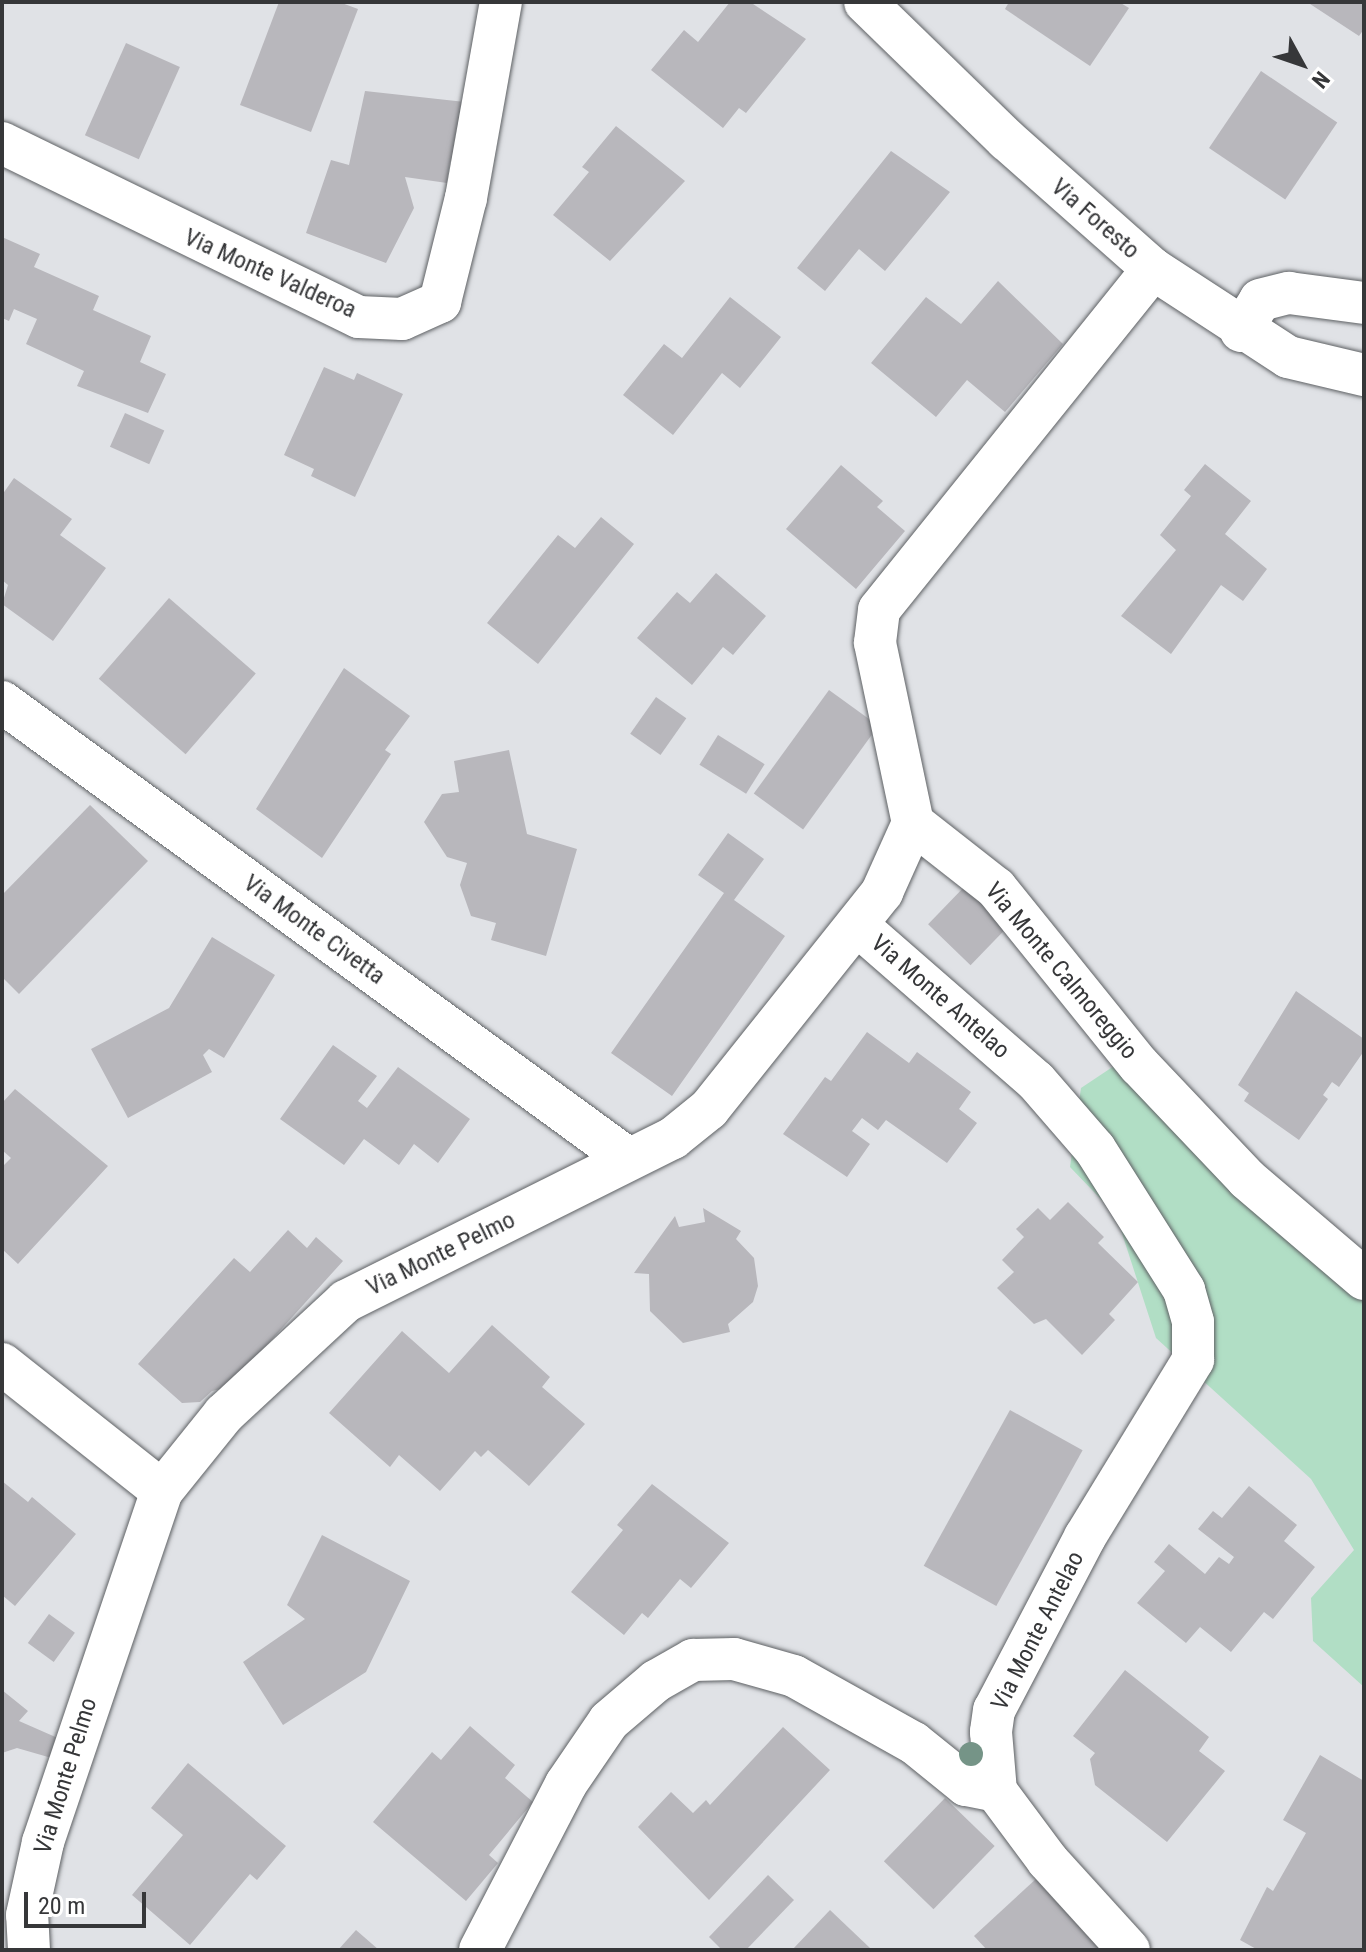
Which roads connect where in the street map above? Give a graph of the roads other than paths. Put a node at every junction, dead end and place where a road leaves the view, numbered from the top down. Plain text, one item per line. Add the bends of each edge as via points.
1 (501, 2) edge
2 (865, 2) edge
3 (2, 143) edge
4 (1153, 269) junction
5 (1364, 303) edge
6 (1241, 331) junction
7 (1364, 375) edge
8 (2, 702) edge
9 (913, 823) junction
10 (857, 925) junction
11 (627, 1158) junction
12 (1364, 1279) edge
13 (2, 1364) edge
14 (162, 1491) junction
15 (994, 1710) junction
16 (914, 1743) junction
17 (996, 1791) junction
18 (29, 1950) edge
19 (480, 1950) edge
20 (1129, 1950) edge

1 - 3 street, Via Monte Valderoa via 466,198 440,302 402,319 359,317
2 - 4 street, Via Foresto via 1017,149
4 - 6 street, Via Foresto
4 - 9 street via 879,610 875,643
5 - 6 street via 1289,293 1260,300
6 - 7 street, Via Foresto via 1288,357
8 - 11 street, Via Monte Civetta
9 - 10 street, Via Monte Pelmo via 900,862
9 - 12 street, Via Monte Calmoreggio via 996,888 1139,1065 1247,1179
10 - 11 street, Via Monte Pelmo via 709,1109 673,1138
10 - 15 street, Via Monte Antelao via 1036,1081 1085,1138 1167,1262 1193,1322 1193,1360 1085,1537
11 - 14 street, Via Monte Pelmo via 346,1301 224,1414
13 - 14 street
14 - 18 street, Via Monte Pelmo via 43,1842 27,1915
15 - 16 street via 958,1738
15 - 17 street, Via Monte Antelao via 990,1752
16 - 17 street via 966,1785
16 - 19 street via 794,1676 734,1659 693,1660 656,1681 609,1721 566,1784
17 - 20 street via 1048,1861

